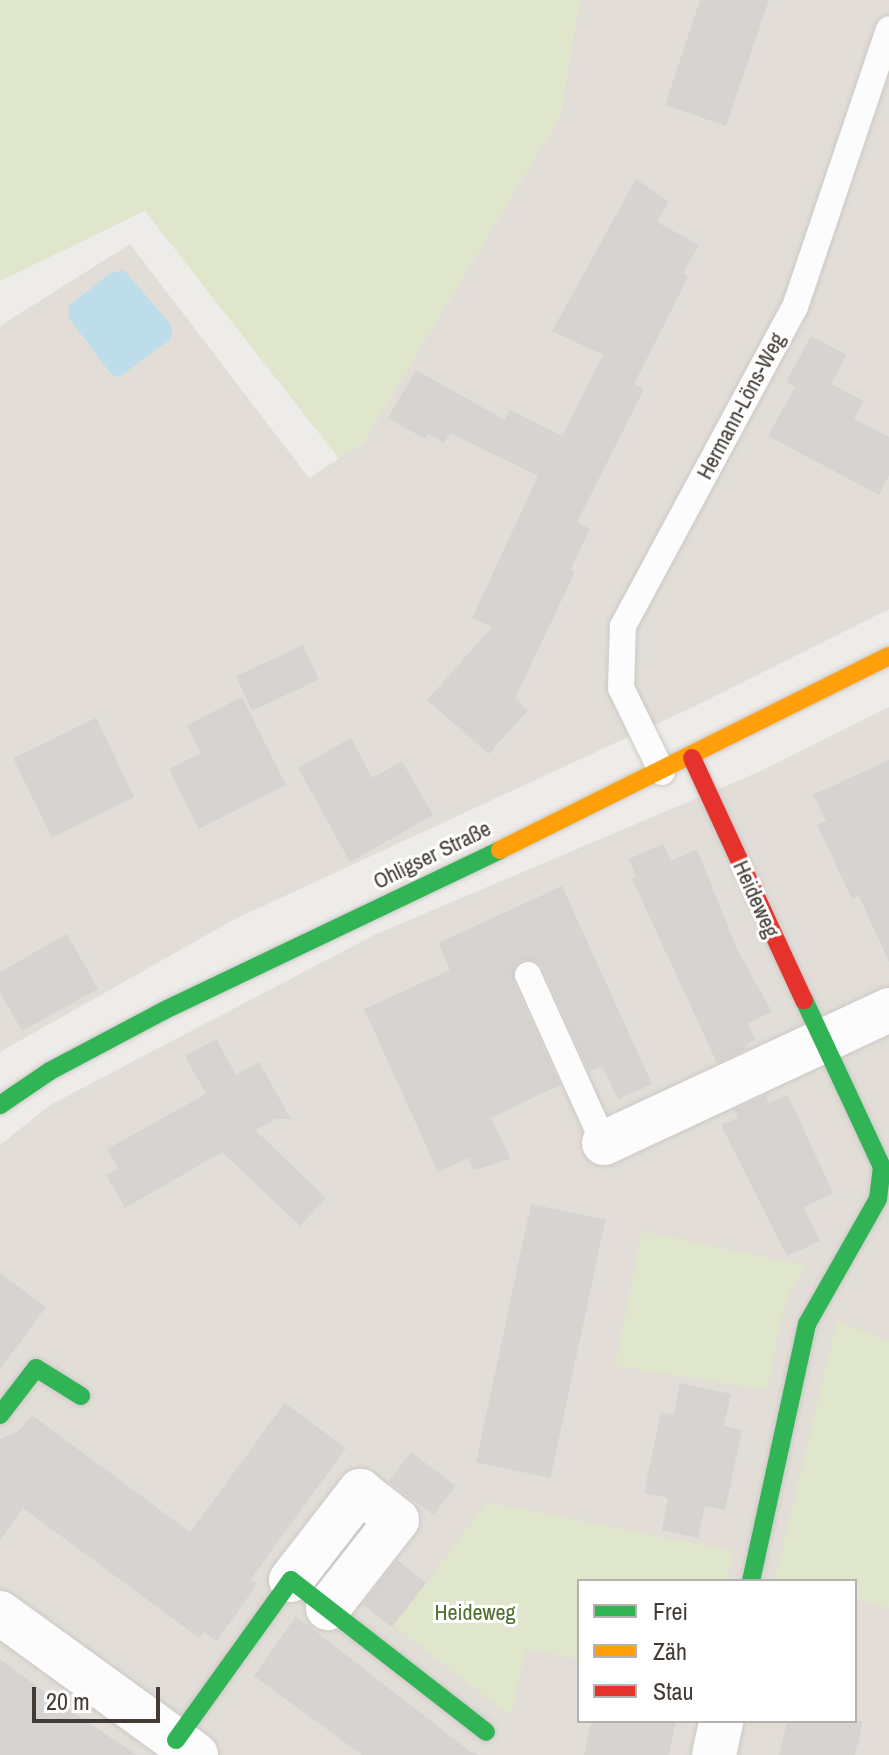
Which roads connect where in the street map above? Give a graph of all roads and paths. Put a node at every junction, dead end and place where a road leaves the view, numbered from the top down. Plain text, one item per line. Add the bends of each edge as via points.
1 (889, 30) edge
2 (889, 656) edge
3 (692, 758) junction
4 (662, 772) junction
5 (528, 975) dead end
6 (889, 1010) edge
7 (820, 1040) junction
8 (0, 1105) edge
9 (604, 1143) joint
10 (81, 1396) dead end
11 (0, 1415) edge
12 (751, 1579) edge
13 (291, 1580) junction
14 (328, 1608) junction
15 (0, 1613) edge
16 (721, 1723) edge
17 (486, 1732) dead end
18 (186, 1747) edge
19 (714, 1755) edge

1 - 4 lane, Hermann-Löns-Weg via 795,307 623,626 621,688
2 - 3 street, Ohligser Straße
3 - 4 street, Ohligser Straße
3 - 7 street, Heideweg
4 - 8 street, Ohligser Straße via 165,1010 50,1071
5 - 9 lane
6 - 7 street
7 - 9 street
7 - 12 street, Heideweg via 882,1167 880,1188 807,1324
10 - 11 street via 36,1368
13 - 14 street
13 - 14 street via 360,1491 397,1520
13 - 18 street
14 - 17 street
15 - 18 street
16 - 19 street

